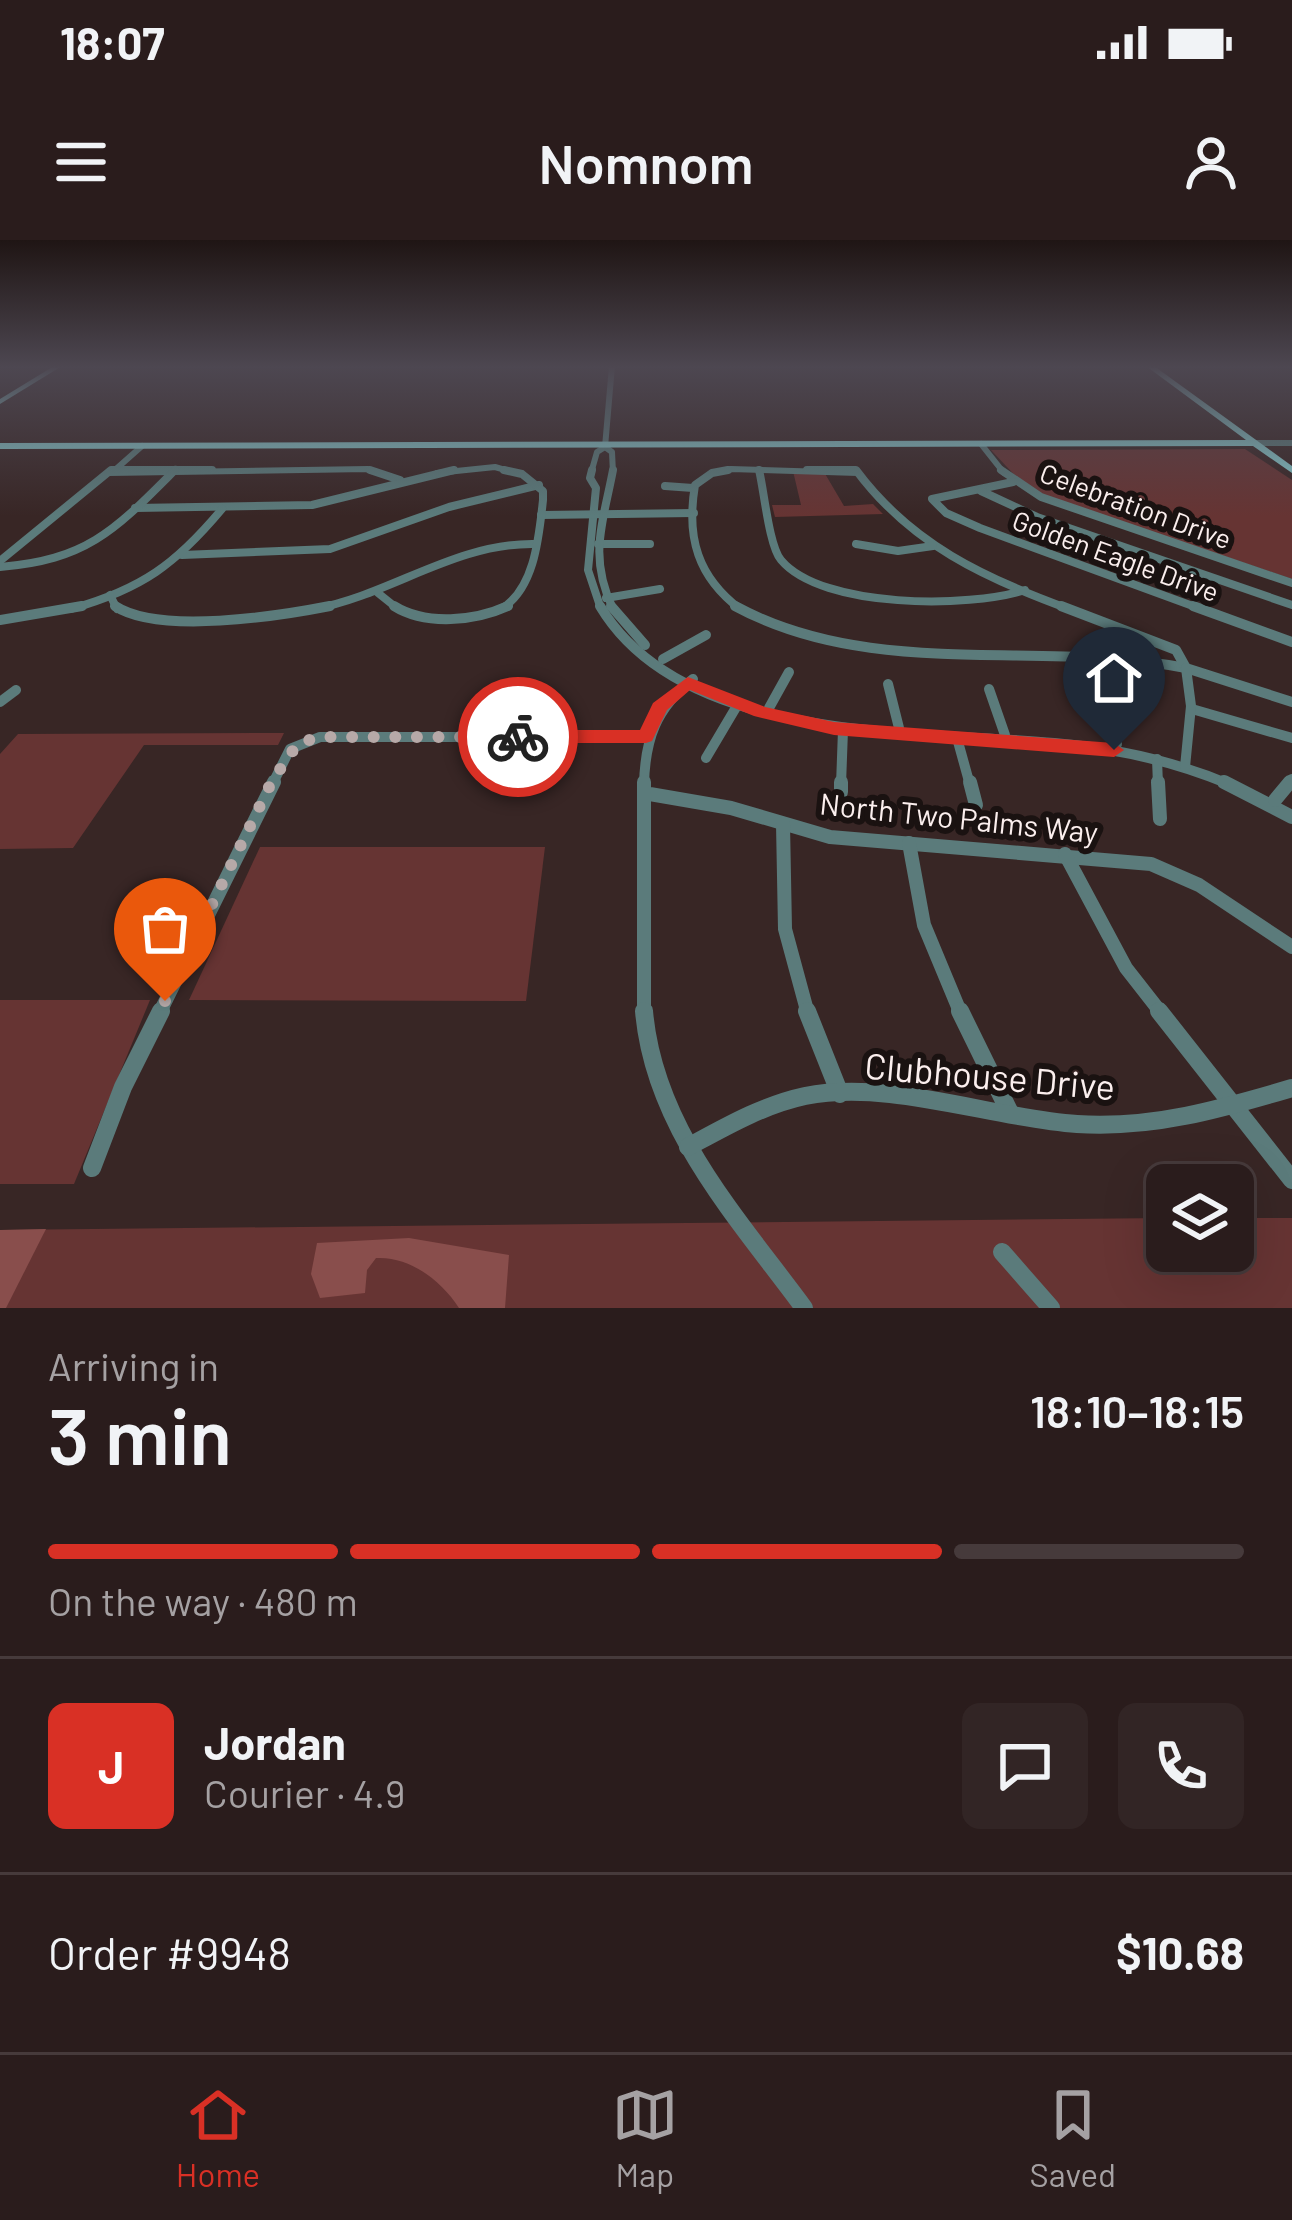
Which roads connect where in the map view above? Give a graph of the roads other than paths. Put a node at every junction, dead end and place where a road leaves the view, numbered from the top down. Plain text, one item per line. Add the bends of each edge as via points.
1 (607, 416) edge
2 (1216, 416) edge
3 (1253, 443) junction
4 (1292, 443) edge
5 (980, 445) junction
6 (0, 446) edge
7 (142, 446) junction
8 (605, 447) junction
9 (115, 469) junction
10 (176, 469) junction
11 (759, 469) junction
12 (1292, 470) edge
13 (400, 480) junction
14 (1013, 482) junction
15 (538, 485) junction
16 (665, 486) dead end
17 (693, 488) junction
18 (981, 490) junction
19 (135, 508) junction
20 (222, 508) junction
21 (541, 513) junction
22 (598, 513) junction
23 (695, 519) junction
24 (534, 544) junction
25 (598, 544) junction
26 (650, 544) dead end
27 (856, 544) dead end
28 (933, 546) junction
29 (182, 555) junction
30 (0, 564) edge
31 (1292, 583) edge
32 (660, 589) dead end
33 (1024, 590) junction
34 (378, 593) junction
35 (110, 596) junction
36 (606, 598) junction
37 (1292, 605) edge
38 (0, 620) edge
39 (706, 635) dead end
40 (1292, 642) edge
41 (663, 659) junction
42 (1185, 667) junction
43 (789, 672) dead end
44 (691, 680) junction
45 (888, 684) dead end
46 (989, 689) dead end
47 (16, 690) dead end
48 (1292, 699) edge
49 (0, 701) edge
50 (1110, 702) dead end
51 (738, 704) junction
52 (769, 708) junction
53 (1192, 709) junction
54 (898, 728) junction
55 (843, 730) junction
56 (1005, 734) junction
57 (957, 738) junction
58 (1292, 738) edge
59 (645, 743) junction
60 (1117, 744) junction
61 (706, 758) dead end
62 (1157, 759) junction
63 (1185, 764) junction
64 (1292, 779) edge
65 (841, 792) dead end
66 (644, 793) junction
67 (1276, 798) junction
68 (976, 805) dead end
69 (1292, 813) edge
70 (1160, 819) dead end
71 (784, 824) junction
72 (909, 843) junction
73 (1065, 854) junction
74 (1292, 947) edge
75 (1292, 1088) edge
76 (840, 1094) junction
77 (1233, 1106) junction
78 (1010, 1114) junction
79 (688, 1147) junction
80 (92, 1168) dead end
81 (1292, 1180) edge
82 (1002, 1252) dead end
83 (804, 1308) edge
84 (1051, 1308) edge

1 - 8 street
2 - 3 main road
3 - 4 street
3 - 5 main road
3 - 12 main road
5 - 8 main road
5 - 14 street, Celebration Drive
6 - 7 main road
7 - 8 main road
7 - 9 street
8 - 22 street via 592,463
8 - 22 street via 614,463
9 - 10 street
9 - 30 street
10 - 13 street via 368,469
10 - 19 street
11 - 17 street via 717,472
11 - 28 street via 853,469 883,508
11 - 33 street via 775,550 783,565 814,584 862,595 980,601
13 - 15 street via 478,470
13 - 20 street via 328,503
14 - 18 street
14 - 31 street, Celebration Drive
15 - 21 street
15 - 29 street via 330,549
16 - 17 street
17 - 23 street
18 - 37 street via 1022,512
18 - 40 street, Golden Eagle Drive via 932,499 980,528
19 - 20 street
19 - 30 street via 88,552 57,563
20 - 29 street
21 - 22 street
21 - 24 street
22 - 23 street
22 - 25 street
22 - 44 street via 588,569 600,608 638,650
23 - 42 street via 700,568 715,589 801,636
24 - 34 street via 484,546
24 - 34 street via 522,592 499,610 414,615
25 - 26 street
25 - 36 street
27 - 28 street
28 - 33 street
29 - 35 street
32 - 36 street
33 - 42 street via 1169,646
34 - 35 street via 271,616 142,617 117,609
35 - 38 street
36 - 41 street
39 - 41 street
41 - 44 street
42 - 48 street
42 - 53 street
43 - 52 street
44 - 51 street
44 - 52 street
44 - 59 street via 659,707
45 - 54 street
46 - 56 street
47 - 49 street
50 - 60 street
51 - 55 street
51 - 61 street
52 - 54 street
53 - 58 street
53 - 63 street
54 - 56 street
55 - 57 street
55 - 65 street
56 - 60 street
57 - 62 street
57 - 68 street
59 - 66 street
59 - 80 street via 582,735 298,743 137,1058
60 - 63 street
62 - 63 street
62 - 70 street
63 - 67 street
63 - 69 street
64 - 67 street
66 - 71 street, North Two Palms Way
66 - 79 street via 644,1016 660,1090
67 - 69 street
71 - 72 street, North Two Palms Way
71 - 76 street via 778,865 789,963
72 - 73 street, North Two Palms Way
72 - 78 street via 938,966
73 - 74 street, North Two Palms Way via 1151,864 1199,885
73 - 77 street via 1126,968
75 - 77 street, Clubhouse Drive
76 - 78 street, Clubhouse Drive
76 - 79 street, Clubhouse Drive via 745,1116
77 - 78 street, Clubhouse Drive via 1190,1118 1078,1124
77 - 81 street
79 - 83 street
82 - 84 street

